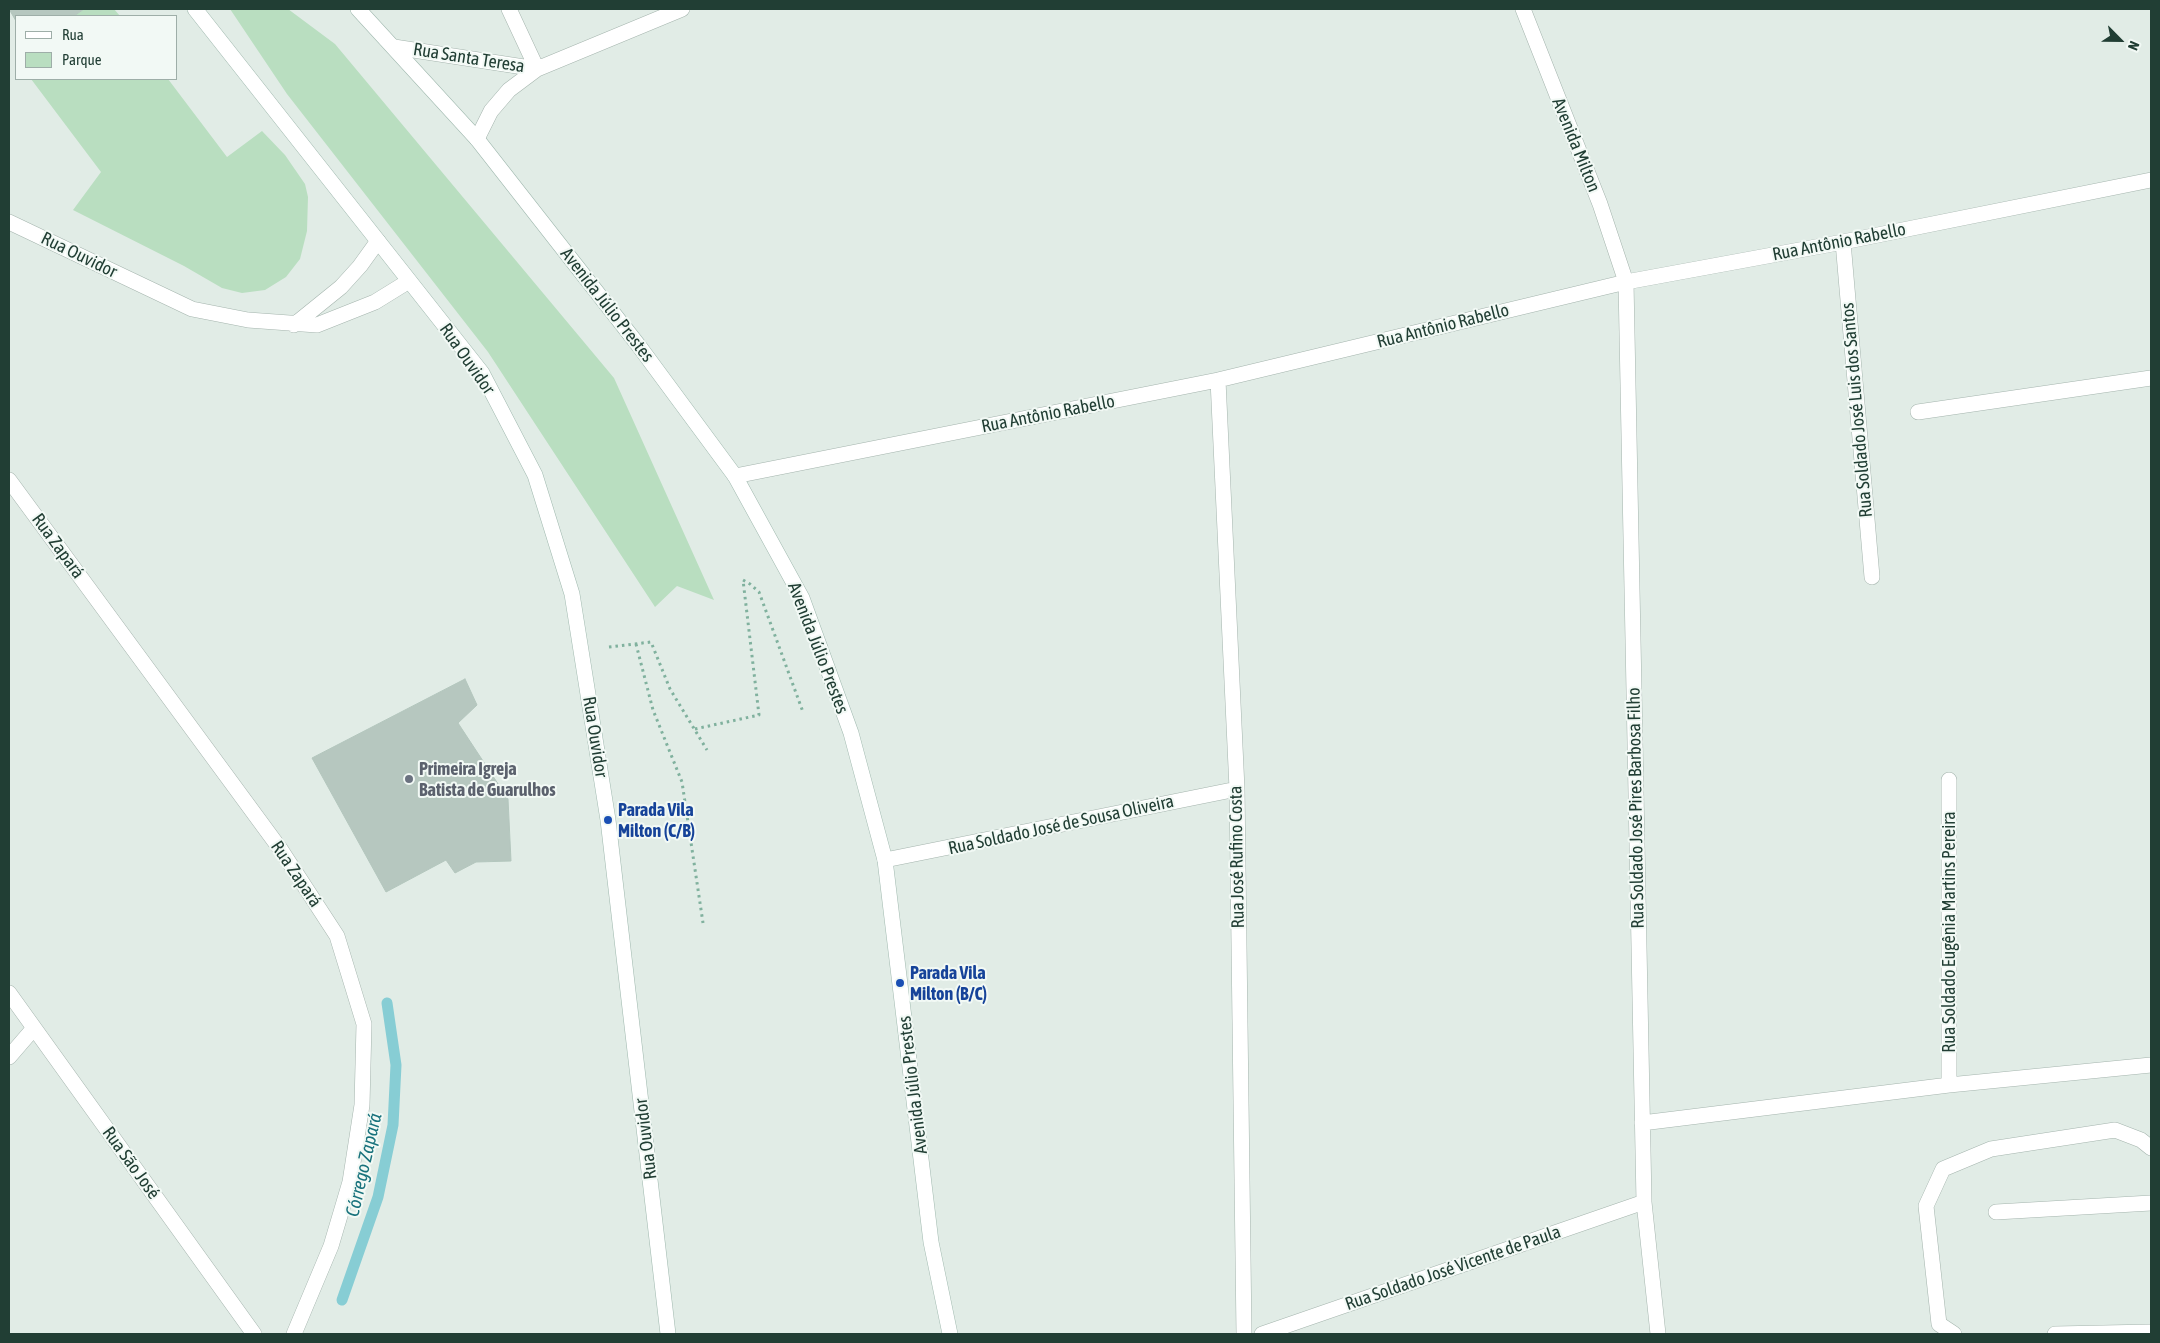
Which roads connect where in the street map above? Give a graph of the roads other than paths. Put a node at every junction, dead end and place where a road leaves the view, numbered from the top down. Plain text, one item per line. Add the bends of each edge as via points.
1 (195, 9) edge
2 (358, 9) edge
3 (509, 9) edge
4 (682, 9) edge
5 (1523, 9) edge
6 (394, 46) junction
7 (537, 69) junction
8 (477, 139) junction
9 (2151, 180) edge
10 (9, 222) edge
11 (378, 241) junction
12 (1843, 242) junction
13 (409, 281) junction
14 (1626, 282) junction
15 (294, 325) junction
16 (2151, 378) edge
17 (1218, 380) junction
18 (1918, 412) dead end
19 (735, 476) junction
20 (9, 480) edge
21 (1872, 577) dead end
22 (1949, 780) dead end
23 (1237, 789) junction
24 (885, 860) junction
25 (9, 992) edge
26 (34, 1028) junction
27 (9, 1057) edge
28 (2151, 1065) edge
29 (1949, 1085) junction
30 (1642, 1122) junction
31 (2151, 1148) edge
32 (1644, 1202) junction
33 (2151, 1202) edge
34 (1996, 1212) dead end
35 (2151, 1332) edge
36 (254, 1334) edge
37 (294, 1334) edge
38 (668, 1334) edge
39 (950, 1334) edge
40 (1244, 1334) edge
41 (1262, 1334) edge
42 (1658, 1334) edge
43 (1954, 1334) edge
44 (2055, 1334) edge

1 - 11 street, Rua Ouvidor
2 - 6 street, Avenida Júlio Prestes
3 - 7 street, Rua Santa Teresa
4 - 7 street
5 - 14 street, Avenida Milton via 1600,204
6 - 7 street, Rua Santa Teresa
6 - 8 street, Avenida Júlio Prestes
7 - 8 street via 509,90 491,111
8 - 19 street, Avenida Júlio Prestes via 639,346
9 - 12 street, Rua Antônio Rabello
10 - 15 street, Rua Ouvidor via 192,309
11 - 13 street, Rua Ouvidor
11 - 15 street via 341,287
12 - 14 street, Rua Antônio Rabello
12 - 21 street, Rua Soldado José Luis dos Santos
13 - 15 street, Rua Ouvidor via 375,302 338,318 317,325
13 - 38 street, Rua Ouvidor via 482,373 535,475 572,594 608,820
14 - 17 street, Rua Antônio Rabello
14 - 30 street, Rua Soldado José Pires Barbosa Filho
16 - 18 street
17 - 19 street, Rua Antônio Rabello
17 - 23 street, Rua José Rufino Costa
19 - 24 street, Avenida Júlio Prestes via 802,598 851,733
20 - 37 street, Rua Zapará via 281,850 337,936 364,1024 362,1105 350,1182 331,1246
22 - 29 street, Rua Soldado Eugênia Martins Pereira
23 - 24 street, Rua Soldado José de Sousa Oliveira
23 - 40 street, Rua José Rufino Costa
24 - 39 street, Avenida Júlio Prestes via 932,1242
25 - 26 street, Rua São José
26 - 27 street
26 - 36 street, Rua São José
28 - 29 street
29 - 30 street
30 - 32 street, Rua Soldado José Pires Barbosa Filho
31 - 43 street via 2141,1140 2115,1130 1991,1149 1943,1169 1926,1206 1939,1324
32 - 41 street, Rua Soldado José Vicente de Paula
32 - 42 street, Rua Soldado José Pires Barbosa Filho
33 - 34 street
35 - 44 street

